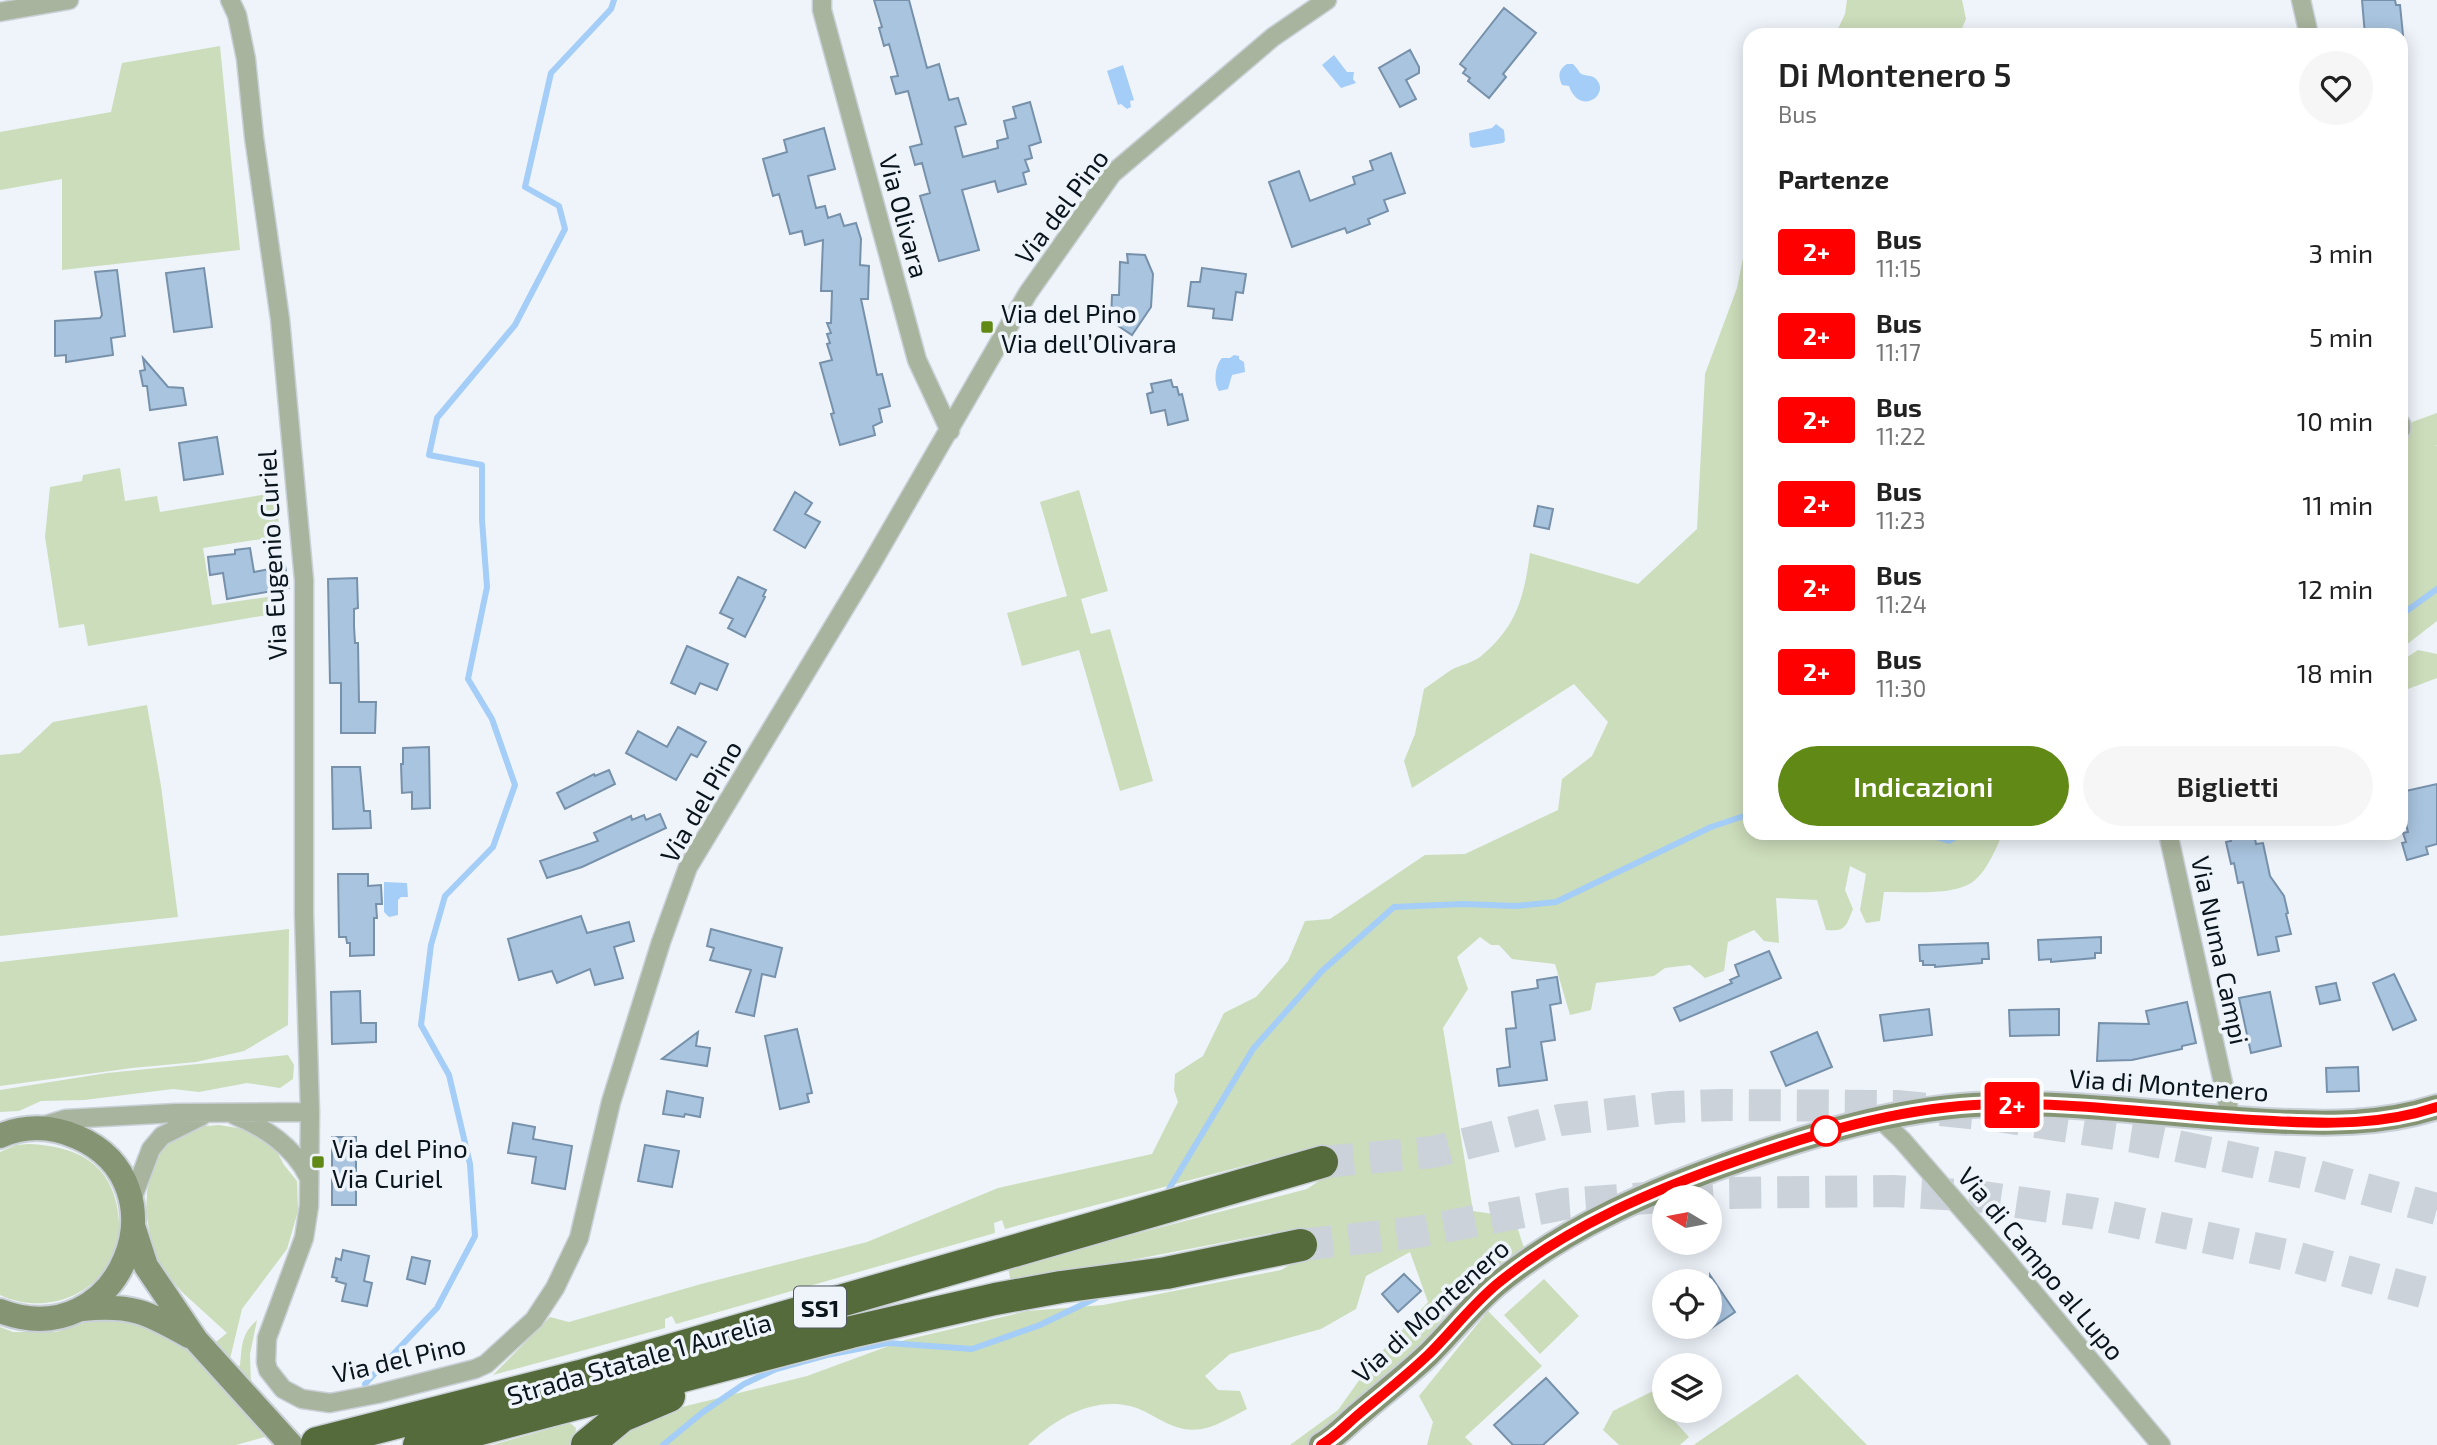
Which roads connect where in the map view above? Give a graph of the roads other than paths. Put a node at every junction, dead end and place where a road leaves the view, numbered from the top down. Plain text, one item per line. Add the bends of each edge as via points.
1 (69, 0) edge
2 (230, 0) edge
3 (1327, 0) edge
4 (2301, 0) edge
5 (821, 3) edge
6 (0, 12) edge
7 (2307, 28) edge
8 (950, 431) junction
9 (2170, 840) edge
10 (2437, 1107) edge
11 (214, 1112) junction
12 (310, 1112) junction
13 (1879, 1118) junction
14 (2231, 1119) junction
15 (38, 1127) junction
16 (0, 1136) edge
17 (1322, 1162) tunnel mouth
18 (309, 1177) junction
19 (132, 1213) junction
20 (1301, 1245) tunnel mouth
21 (79, 1310) junction
22 (0, 1311) edge
23 (199, 1343) junction
24 (756, 1357) junction
25 (304, 1444) edge
26 (1323, 1444) edge
27 (419, 1445) edge
28 (587, 1445) edge
29 (2161, 1445) edge

1 - 6 street
2 - 12 street, Via Eugenio Curiel via 246,60 280,319 304,580 304,915
3 - 8 street, Via del Pino via 1273,37 1112,174 1028,293
4 - 7 street
5 - 8 street, Via Olivara via 917,360
8 - 18 street, Via del Pino via 688,867 611,1102 579,1238 534,1320 486,1364 466,1372 330,1403 302,1399 283,1389 268,1370 266,1345 304,1238
9 - 14 street, Via Numa Campi
10 - 14 street, Via di Montenero via 2378,1121 2328,1124
11 - 12 street
11 - 15 street via 65,1119
11 - 18 street via 241,1118 267,1132 296,1155
11 - 19 street via 183,1123 151,1149
12 - 18 street, Via del Pino
13 - 14 street, Via di Montenero via 2004,1105
13 - 26 street, Via di Montenero via 1820,1132 1697,1174 1550,1246 1496,1285 1430,1353
13 - 29 street, Via di Campo al Lupo via 2002,1255
15 - 16 street
15 - 19 street via 63,1130 107,1157 122,1178
17 - 25 highway, Strada Statale 1 Aurelia / SS1 via 580,1376
19 - 21 street via 130,1251 118,1274 101,1295
19 - 23 street via 146,1266
20 - 24 highway, Strada Statale 1 Aurelia / SS1 via 1166,1273 1023,1293
21 - 22 street via 36,1319
21 - 23 street via 111,1306 135,1310
23 - 25 street
24 - 27 highway, Strada Statale 1 Aurelia / SS1
24 - 28 highway via 622,1416

